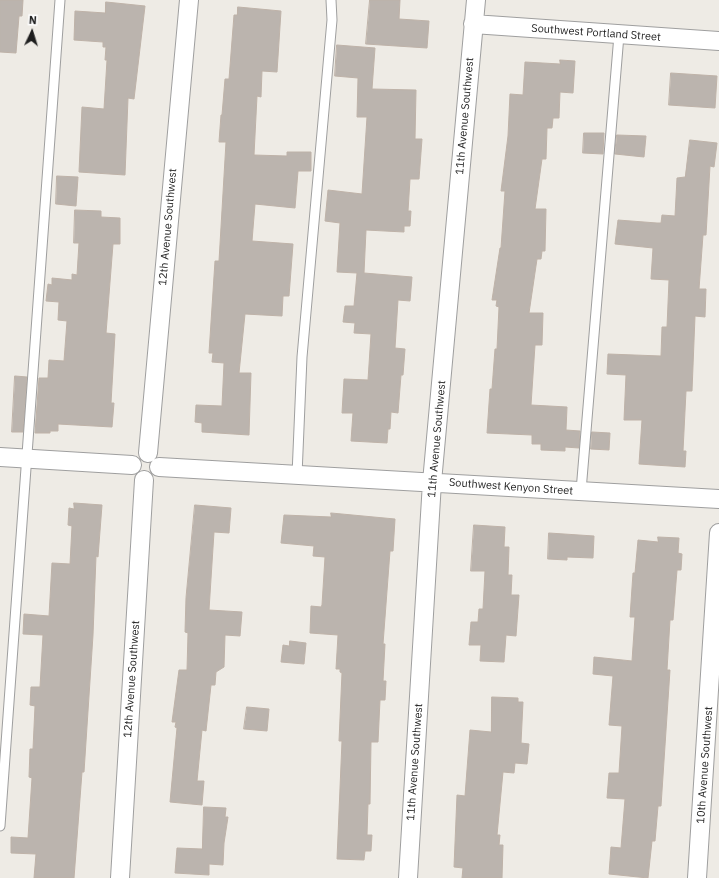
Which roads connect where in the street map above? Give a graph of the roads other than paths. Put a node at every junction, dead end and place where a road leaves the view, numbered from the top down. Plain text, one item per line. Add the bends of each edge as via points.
1 (60, 0) edge
2 (188, 0) edge
3 (331, 0) edge
4 (476, 0) edge
5 (473, 24) junction
6 (619, 35) junction
7 (719, 41) edge
8 (148, 453) junction
9 (0, 457) edge
10 (27, 459) junction
11 (132, 465) junction
12 (159, 467) junction
13 (297, 474) junction
14 (144, 480) junction
15 (432, 482) junction
16 (581, 491) junction
17 (719, 499) edge
18 (719, 533) edge
19 (0, 826) edge
20 (120, 878) edge
21 (408, 878) edge
22 (698, 878) edge

1 - 10 lane
2 - 8 street, 12th Avenue Southwest
3 - 13 lane via 332,20 302,357
4 - 5 street, 11th Avenue Southwest
5 - 6 street, Southwest Portland Street
5 - 15 street, 11th Avenue Southwest
6 - 7 street, Southwest Portland Street
6 - 16 lane
8 - 11 street via 137,456
8 - 12 street via 155,456
9 - 10 street
10 - 11 street
10 - 19 lane
11 - 14 street via 135,475
12 - 13 street, Southwest Kenyon Street
12 - 14 street via 155,477
13 - 15 street, Southwest Kenyon Street
14 - 20 street, 12th Avenue Southwest
15 - 16 street, Southwest Kenyon Street
15 - 21 street, 11th Avenue Southwest
16 - 17 street, Southwest Kenyon Street
18 - 22 street, 10th Avenue Southwest

